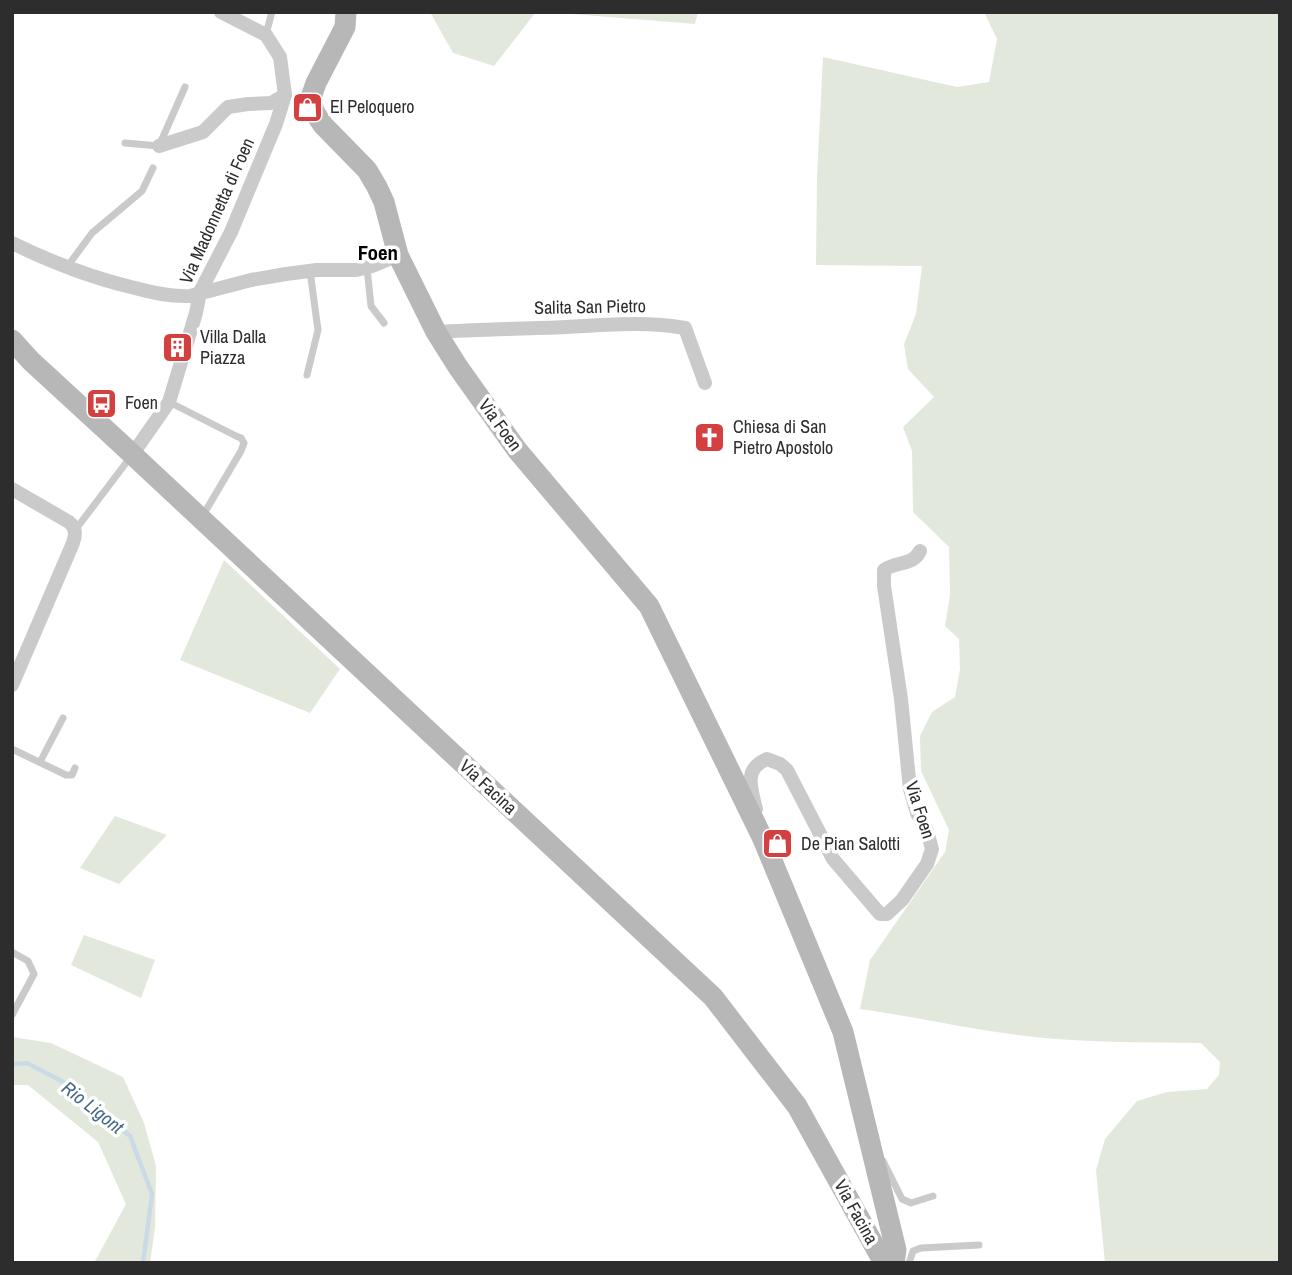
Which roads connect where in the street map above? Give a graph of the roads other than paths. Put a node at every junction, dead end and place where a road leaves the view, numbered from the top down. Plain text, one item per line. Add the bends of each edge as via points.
1 (221, 12) edge
2 (272, 12) edge
3 (346, 12) edge
4 (266, 35) junction
5 (185, 87) dead end
6 (285, 95) junction
7 (310, 100) junction
8 (125, 142) dead end
9 (159, 146) junction
10 (153, 168) dead end
11 (12, 243) edge
12 (398, 255) junction
13 (367, 267) junction
14 (67, 268) junction
15 (310, 271) junction
16 (200, 292) junction
17 (384, 323) dead end
18 (436, 332) junction
19 (12, 340) edge
20 (22, 358) edge
21 (307, 375) dead end
22 (705, 383) dead end
23 (169, 402) junction
24 (132, 455) junction
25 (12, 489) edge
26 (201, 519) junction
27 (75, 530) junction
28 (920, 551) dead end
29 (14, 676) edge
30 (63, 718) dead end
31 (12, 749) edge
32 (40, 762) junction
33 (75, 768) dead end
34 (763, 839) junction
35 (12, 952) edge
36 (12, 1015) edge
37 (873, 1157) junction
38 (933, 1196) dead end
39 (979, 1244) dead end
40 (884, 1263) edge
41 (894, 1263) edge
42 (909, 1263) edge

1 - 4 street
2 - 4 lane
3 - 7 street via 345,27
4 - 6 street via 280,57
5 - 9 lane
6 - 7 street
6 - 9 street via 271,103 228,107 203,132
6 - 16 street, Via Madonnetta di Foen via 231,232
7 - 12 street, Via Foen via 318,119 367,170 377,187
8 - 9 lane
10 - 14 lane via 142,191 92,233
11 - 14 street
12 - 13 street
12 - 18 street, Via Foen
13 - 15 street
13 - 17 lane via 371,306
14 - 16 street via 151,292 181,296
15 - 16 street
15 - 21 lane via 318,330
16 - 23 street, Via Madonnetta di Foen
18 - 22 street, Salita San Pietro via 628,324 685,328
18 - 34 street, Via Foen via 517,450 649,606
19 - 20 street, Via Facina
20 - 24 street, Via Facina
23 - 24 street, Via Madonnetta di Foen
23 - 26 lane via 244,443
24 - 26 street, Via Facina
24 - 27 lane
25 - 27 street via 64,518
26 - 40 street, Via Facina via 713,997 797,1106
27 - 29 street
28 - 34 street, Via Foen via 917,558 884,570 884,586 910,789 933,849 927,864 902,900 887,914 880,914 833,859 787,770 767,759 752,769 750,785
30 - 32 lane
31 - 32 lane
32 - 33 lane via 66,775 72,775
34 - 37 street, Via Foen via 843,1032
35 - 36 lane via 28,961 34,974
37 - 38 lane via 882,1159 902,1199 911,1203
37 - 41 street, Via Foen via 896,1250
39 - 42 lane via 921,1248 913,1251

